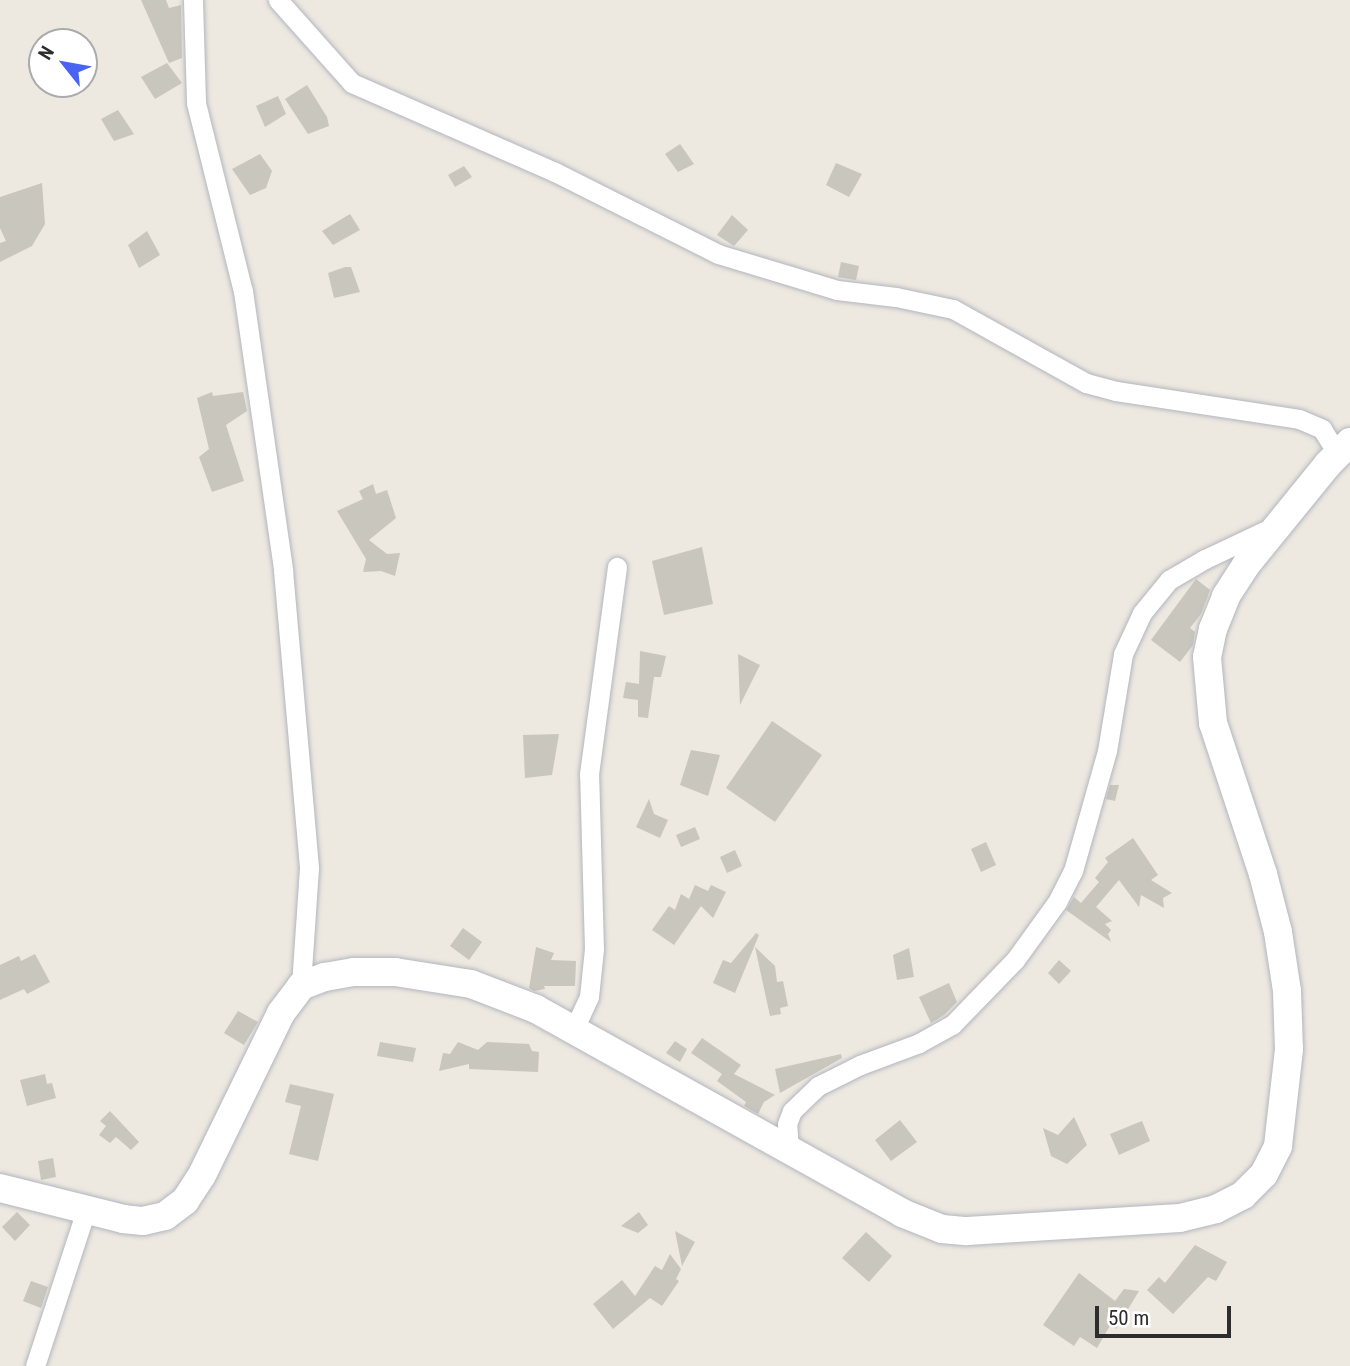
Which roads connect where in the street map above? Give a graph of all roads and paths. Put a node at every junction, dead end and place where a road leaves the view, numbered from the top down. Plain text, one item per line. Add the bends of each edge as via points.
1 (193, 0) edge
2 (278, 0) edge
3 (1343, 448) edge
4 (1275, 527) junction
5 (617, 567) dead end
6 (301, 986) junction
7 (574, 1029) junction
8 (789, 1150) junction
9 (0, 1188) edge
10 (86, 1210) junction
11 (35, 1366) edge

1 - 6 street via 196,103 243,291 284,570 309,868
2 - 3 street via 352,83 555,172 718,254 836,290 953,309 1086,383 1299,419 1322,429
3 - 4 street
4 - 8 street via 1169,580 1142,613 1123,654 1107,751 1073,871 1057,902 1015,960 952,1025 818,1086 792,1111 787,1124
4 - 8 street via 1226,596 1207,657 1213,723 1262,874 1278,932 1287,991 1284,1111 1278,1146 1264,1174 1243,1195 1216,1209 1180,1218 967,1231 942,1229 902,1213
5 - 7 street via 589,774 594,949 589,997
6 - 7 street via 354,972 437,977 503,995
6 - 10 street via 281,1013 185,1201 165,1216 143,1221
7 - 8 street
9 - 10 street
10 - 11 street

